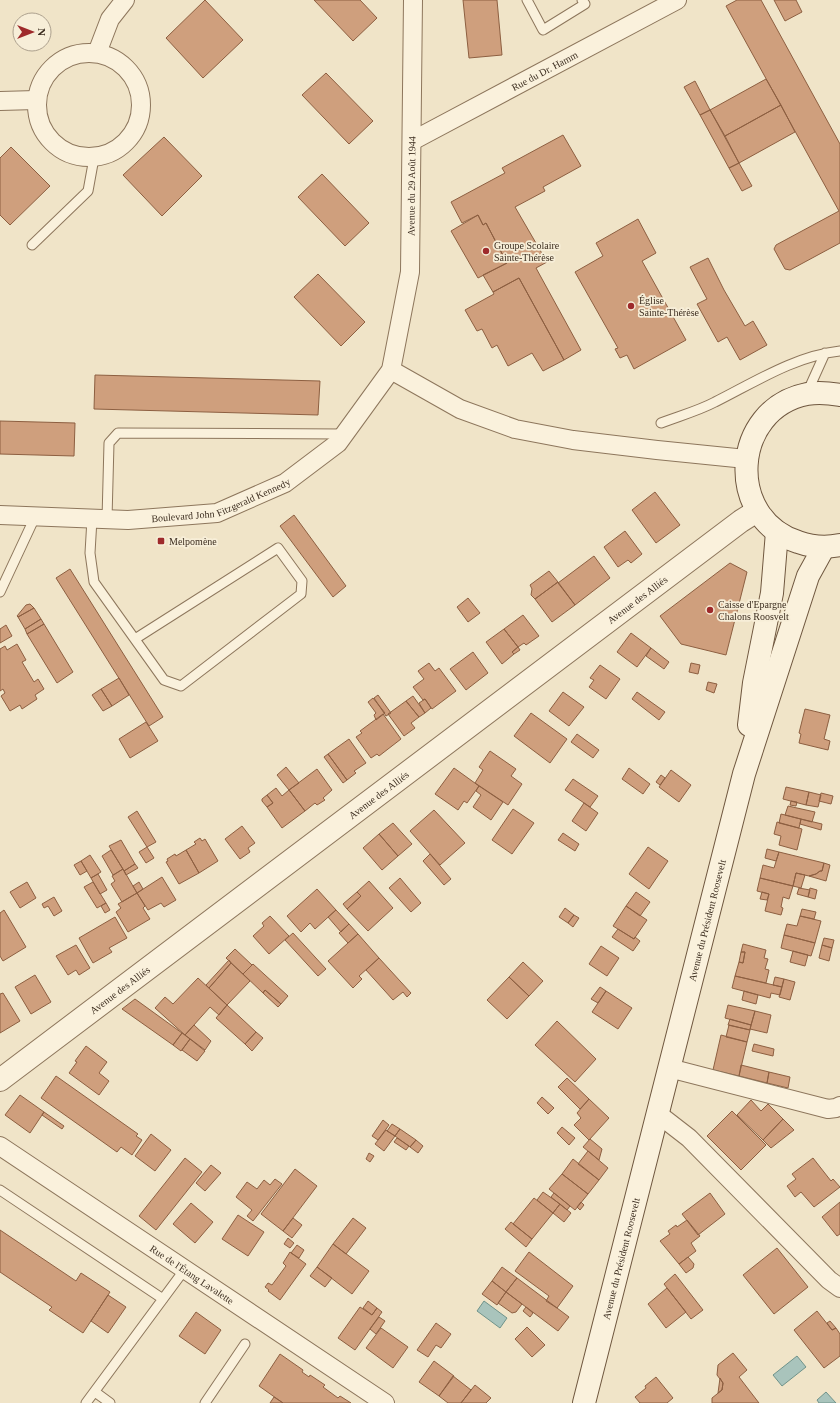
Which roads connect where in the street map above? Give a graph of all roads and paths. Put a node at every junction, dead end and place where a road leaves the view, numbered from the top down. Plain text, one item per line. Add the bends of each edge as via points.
1 (125, 0) edge
2 (413, 0) edge
3 (527, 0) edge
4 (582, 0) edge
5 (677, 0) edge
6 (97, 53) junction
7 (36, 100) junction
8 (0, 101) edge
9 (412, 141) junction
10 (94, 158) junction
11 (32, 245) dead end
12 (840, 352) edge
13 (825, 353) junction
14 (391, 370) junction
15 (806, 394) junction
16 (840, 395) edge
17 (661, 423) dead end
18 (344, 434) junction
19 (746, 458) junction
20 (757, 511) junction
21 (0, 515) edge
22 (35, 517) junction
23 (99, 519) junction
24 (777, 532) junction
25 (832, 546) edge
26 (0, 592) edge
27 (135, 639) junction
28 (744, 774) junction
29 (669, 1068) junction
30 (0, 1080) edge
31 (840, 1106) edge
32 (658, 1114) junction
33 (0, 1146) edge
34 (0, 1190) edge
35 (185, 1269) junction
36 (840, 1288) edge
37 (163, 1299) junction
38 (245, 1344) dead end
39 (95, 1392) junction
40 (86, 1403) edge
41 (110, 1403) edge
42 (205, 1403) edge
43 (385, 1403) edge
44 (584, 1403) edge

1 - 6 street via 110,19
2 - 9 street, Avenue du 29 Août 1944
3 - 4 lane via 543,30 585,4
5 - 9 street, Rue du Dr. Hamm
6 - 7 street via 69,57 46,74
6 - 10 street via 124,66 140,92 139,122 122,147
7 - 8 street
7 - 10 street via 42,130 64,152
9 - 14 street, Avenue du 29 Août 1944 via 410,272
10 - 11 lane via 88,191
12 - 13 lane
13 - 15 lane
13 - 17 lane via 770,373 714,403
14 - 18 street, Boulevard John Fitzgerald Kennedy
14 - 19 street via 460,409 515,430 573,440
15 - 16 main road
15 - 19 main road via 789,400 773,410 760,424 751,440
18 - 23 street, Boulevard John Fitzgerald Kennedy via 338,443 285,483 217,513 128,520
18 - 23 lane via 118,433 109,443
19 - 20 main road via 748,490
20 - 24 main road
20 - 30 main road, Avenue des Alliés
21 - 22 street, Boulevard John Fitzgerald Kennedy
22 - 23 street, Boulevard John Fitzgerald Kennedy
22 - 26 lane
23 - 27 lane via 90,553 94,582
24 - 25 main road via 807,545
24 - 28 main road, Avenue du Président Roosevelt via 772,593 754,683
25 - 28 main road, Avenue du Président Roosevelt via 808,576
27 - 27 lane via 164,680 181,686 301,594 302,581 278,548
28 - 29 main road, Avenue du Président Roosevelt
29 - 31 street via 828,1109
29 - 32 main road, Avenue du Président Roosevelt
32 - 36 street via 689,1138 829,1280
32 - 44 main road, Avenue du Président Roosevelt
33 - 35 street, Rue de l'Étang Lavalette
34 - 37 lane
35 - 37 lane
35 - 43 street, Rue de l'Étang Lavalette
37 - 39 lane
38 - 42 lane
39 - 40 lane
39 - 41 lane

